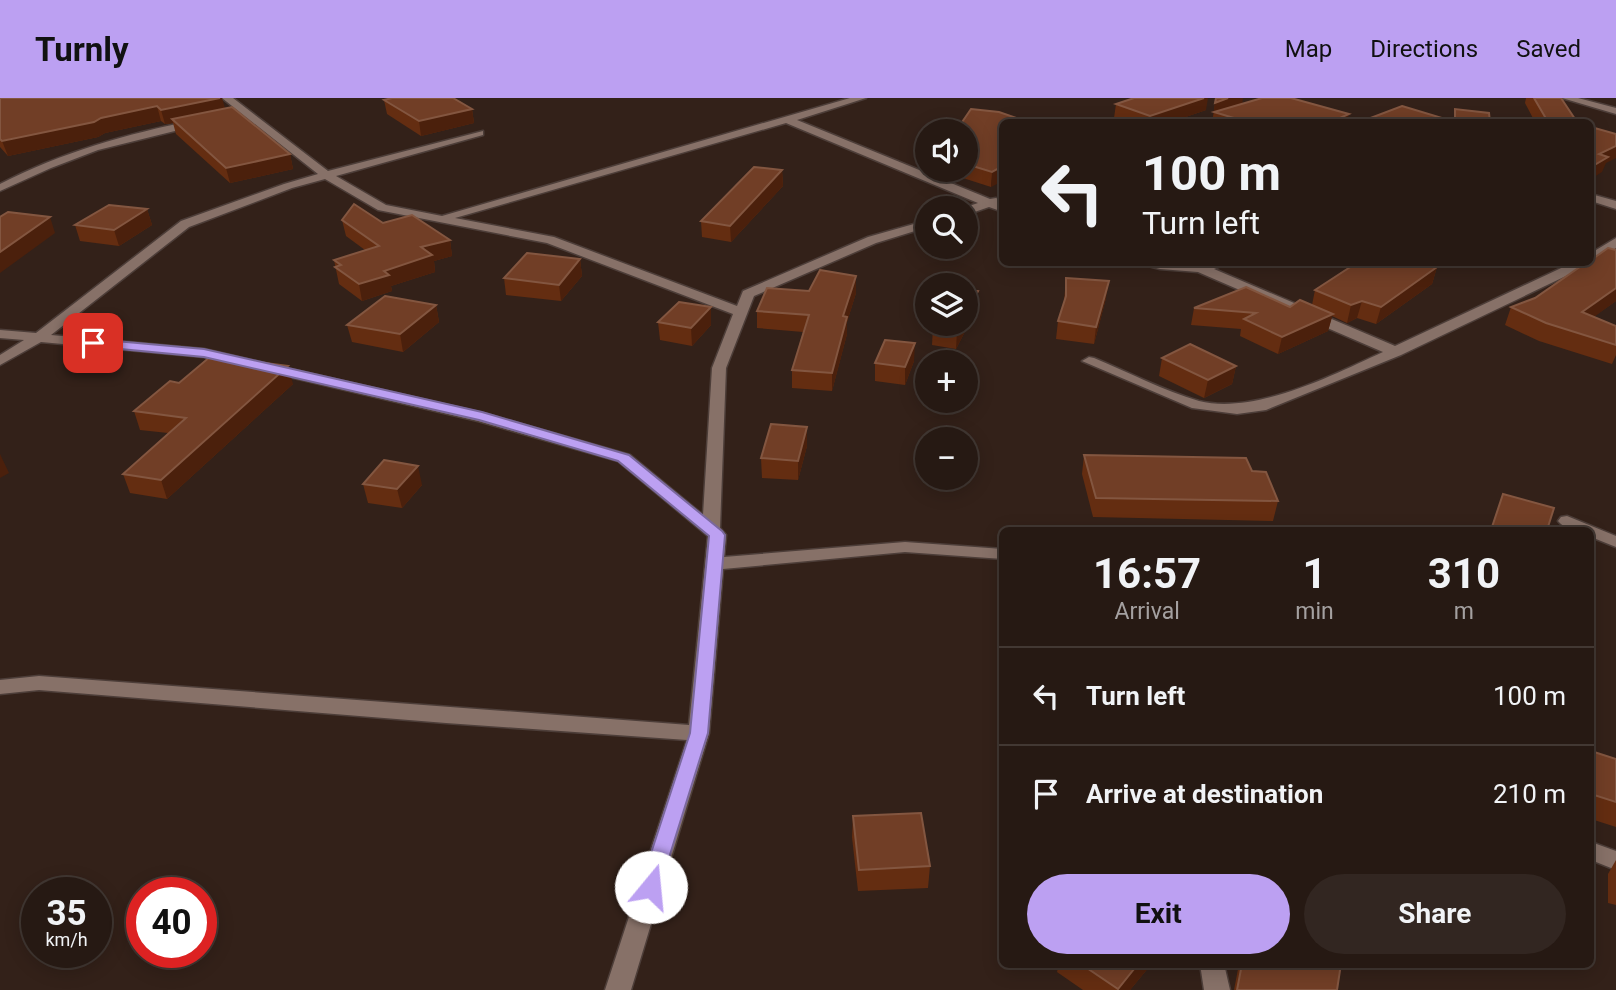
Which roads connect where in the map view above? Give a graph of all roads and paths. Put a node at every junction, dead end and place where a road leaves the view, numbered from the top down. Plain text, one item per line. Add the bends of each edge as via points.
1 (227, 98) edge
2 (861, 98) edge
3 (1567, 98) edge
4 (1616, 111) edge
5 (786, 120) junction
6 (208, 121) edge
7 (479, 133) dead end
8 (327, 176) junction
9 (0, 188) edge
10 (1594, 198) edge
11 (997, 200) edge
12 (1616, 205) edge
13 (978, 207) edge
14 (441, 218) junction
15 (915, 227) edge
16 (1616, 242) edge
17 (1594, 257) edge
18 (1179, 266) edge
19 (1216, 266) edge
20 (1577, 266) edge
21 (1199, 268) junction
22 (741, 312) junction
23 (0, 334) edge
24 (38, 338) junction
25 (1396, 352) junction
26 (0, 360) edge
27 (1089, 361) dead end
28 (1567, 521) dead end
29 (1581, 527) edge
30 (711, 530) junction
31 (1594, 533) edge
32 (1616, 542) edge
33 (999, 554) edge
34 (714, 564) junction
35 (0, 687) edge
36 (699, 733) junction
37 (1594, 852) edge
38 (1616, 861) edge
39 (1213, 968) edge
40 (618, 990) edge
41 (1217, 990) edge

1 - 8 street via 240,114
2 - 5 street
3 - 4 street
5 - 11 street
5 - 14 street
6 - 9 street via 118,139 40,166
7 - 8 street
8 - 14 street via 382,208
8 - 24 street via 185,224
10 - 12 street
11 - 13 street
14 - 22 street via 550,240
15 - 22 street via 872,240 748,293
16 - 17 street
18 - 21 street
19 - 21 street
20 - 25 street
21 - 25 street
22 - 30 street via 719,368
23 - 24 street
24 - 26 street
24 - 30 street via 204,353 482,416 624,458
25 - 27 street via 1266,405 1237,409 1196,405
28 - 29 street
30 - 34 street via 717,535
31 - 32 street
33 - 34 street via 905,547
34 - 36 street
35 - 36 street via 40,683
36 - 40 street
37 - 38 street
39 - 41 street

